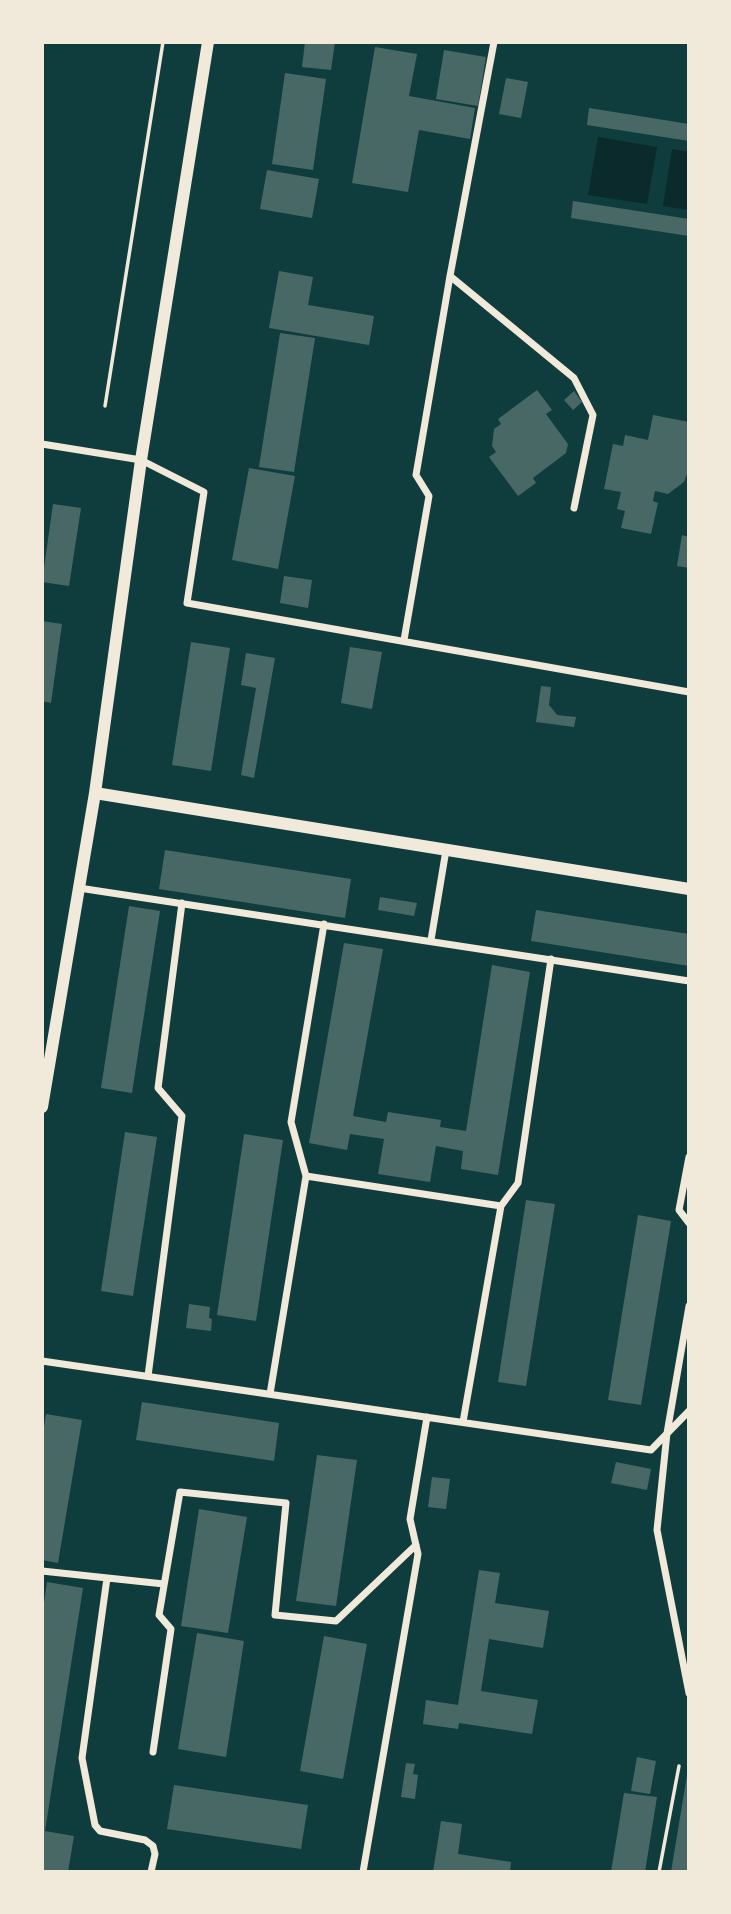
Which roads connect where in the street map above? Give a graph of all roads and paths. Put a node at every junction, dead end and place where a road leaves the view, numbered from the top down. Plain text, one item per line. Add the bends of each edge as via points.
1 (163, 42) edge
2 (208, 42) edge
3 (494, 42) edge
4 (450, 276) junction
5 (105, 406) dead end
6 (42, 444) edge
7 (141, 460) junction
8 (574, 508) dead end
9 (404, 640) junction
10 (689, 692) edge
11 (95, 793) junction
12 (446, 850) junction
13 (79, 888) junction
14 (689, 889) edge
15 (182, 903) junction
16 (324, 924) junction
17 (431, 940) junction
18 (551, 959) junction
19 (689, 981) edge
20 (42, 1107) edge
21 (689, 1157) edge
22 (306, 1176) junction
23 (500, 1206) junction
24 (689, 1223) edge
25 (689, 1306) edge
26 (42, 1361) edge
27 (148, 1376) junction
28 (270, 1394) junction
29 (689, 1411) edge
30 (427, 1417) junction
31 (463, 1422) junction
32 (667, 1433) junction
33 (416, 1545) junction
34 (42, 1571) edge
35 (107, 1578) junction
36 (164, 1584) junction
37 (689, 1693) edge
38 (153, 1752) dead end
39 (679, 1766) dead end
40 (151, 1872) edge
41 (363, 1872) edge
42 (659, 1872) edge

1 - 5 path
2 - 7 street
3 - 4 street
4 - 8 street via 574,379 580,390 593,415
4 - 9 street via 416,475 429,496
6 - 7 street
7 - 9 street via 204,492 187,603
7 - 11 street
9 - 10 street
11 - 12 street
11 - 13 street
12 - 14 street
12 - 17 street
13 - 15 street
13 - 20 street
15 - 16 street
15 - 27 street via 158,1088 182,1116
16 - 17 street
16 - 22 street via 291,1122
17 - 18 street
18 - 19 street
18 - 23 street via 518,1183
21 - 24 street via 679,1210
22 - 23 street
22 - 28 street
23 - 31 street
25 - 32 street
26 - 27 street
27 - 28 street
28 - 30 street
29 - 32 street
30 - 31 street
30 - 33 street via 410,1519
31 - 32 street via 651,1450
32 - 37 street via 657,1530
33 - 36 street via 336,1621 275,1615 286,1503 180,1492
33 - 41 street
34 - 35 street
35 - 36 street
35 - 40 street via 82,1758 95,1825 100,1831 145,1840 153,1846
36 - 38 street via 159,1615 171,1629
39 - 42 path

